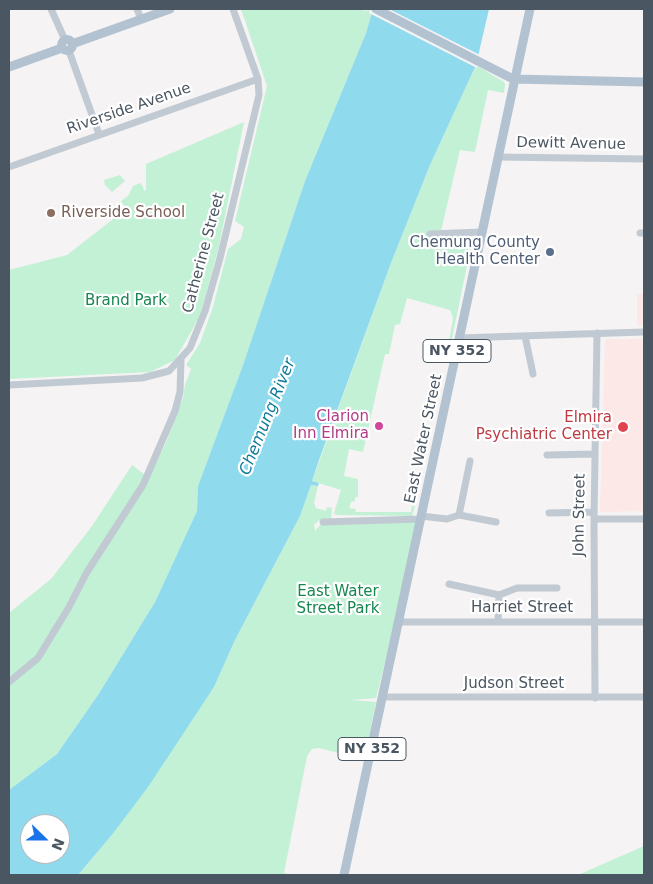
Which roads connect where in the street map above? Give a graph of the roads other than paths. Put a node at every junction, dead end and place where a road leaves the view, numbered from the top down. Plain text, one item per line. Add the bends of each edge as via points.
1 (51, 9) edge
2 (137, 9) edge
3 (170, 9) edge
4 (233, 9) edge
5 (376, 9) edge
6 (530, 9) edge
7 (141, 19) junction
8 (67, 46) junction
9 (9, 67) edge
10 (258, 79) junction
11 (514, 80) junction
12 (644, 82) edge
13 (99, 134) junction
14 (498, 156) junction
15 (644, 158) edge
16 (9, 167) edge
17 (482, 232) junction
18 (430, 234) dead end
19 (597, 332) junction
20 (644, 332) edge
21 (525, 336) junction
22 (459, 338) junction
23 (180, 360) junction
24 (533, 374) dead end
25 (9, 385) edge
26 (547, 454) dead end
27 (595, 454) junction
28 (470, 461) dead end
29 (549, 513) dead end
30 (459, 516) junction
31 (594, 516) junction
32 (421, 517) junction
33 (644, 519) edge
34 (323, 522) dead end
35 (496, 522) dead end
36 (448, 584) dead end
37 (557, 588) dead end
38 (499, 595) junction
39 (498, 621) junction
40 (399, 622) junction
41 (593, 622) junction
42 (644, 622) edge
43 (9, 682) edge
44 (384, 697) junction
45 (644, 697) edge
46 (595, 698) junction
47 (344, 875) edge

1 - 8 street
2 - 7 street
3 - 7 main road
4 - 10 street, Catherine Street
5 - 11 main road
6 - 11 main road, East Water Street / NY 352
7 - 8 main road
8 - 9 main road
8 - 13 street
10 - 13 street, Riverside Avenue
10 - 23 street, Catherine Street via 259,96 220,258 198,330
11 - 12 main road
11 - 14 main road, East Water Street / NY 352
13 - 16 street, Riverside Avenue
14 - 15 street, Dewitt Avenue
14 - 17 main road, East Water Street / NY 352
17 - 18 street
17 - 22 main road, East Water Street / NY 352
19 - 20 street
19 - 21 street
19 - 27 street, John Street
21 - 22 street
21 - 24 street
22 - 32 main road, East Water Street / NY 352
23 - 25 street, Catherine Street via 169,370 142,378
23 - 43 street via 180,392 175,411 143,485 87,572 70,607 38,658
26 - 27 street
27 - 31 street, John Street
28 - 30 street
29 - 31 street
30 - 32 street via 447,519
30 - 35 street
31 - 33 street
31 - 41 street, John Street
32 - 34 street
32 - 40 main road, East Water Street / NY 352
36 - 38 street
37 - 38 street via 517,588
38 - 39 street
39 - 40 street, Harriet Street
39 - 41 street, Harriet Street
40 - 44 main road, East Water Street / NY 352
41 - 42 street, Harriet Street
41 - 46 street, John Street
44 - 46 street, Judson Street
44 - 47 main road, East Water Street / NY 352
45 - 46 street, Judson Street

